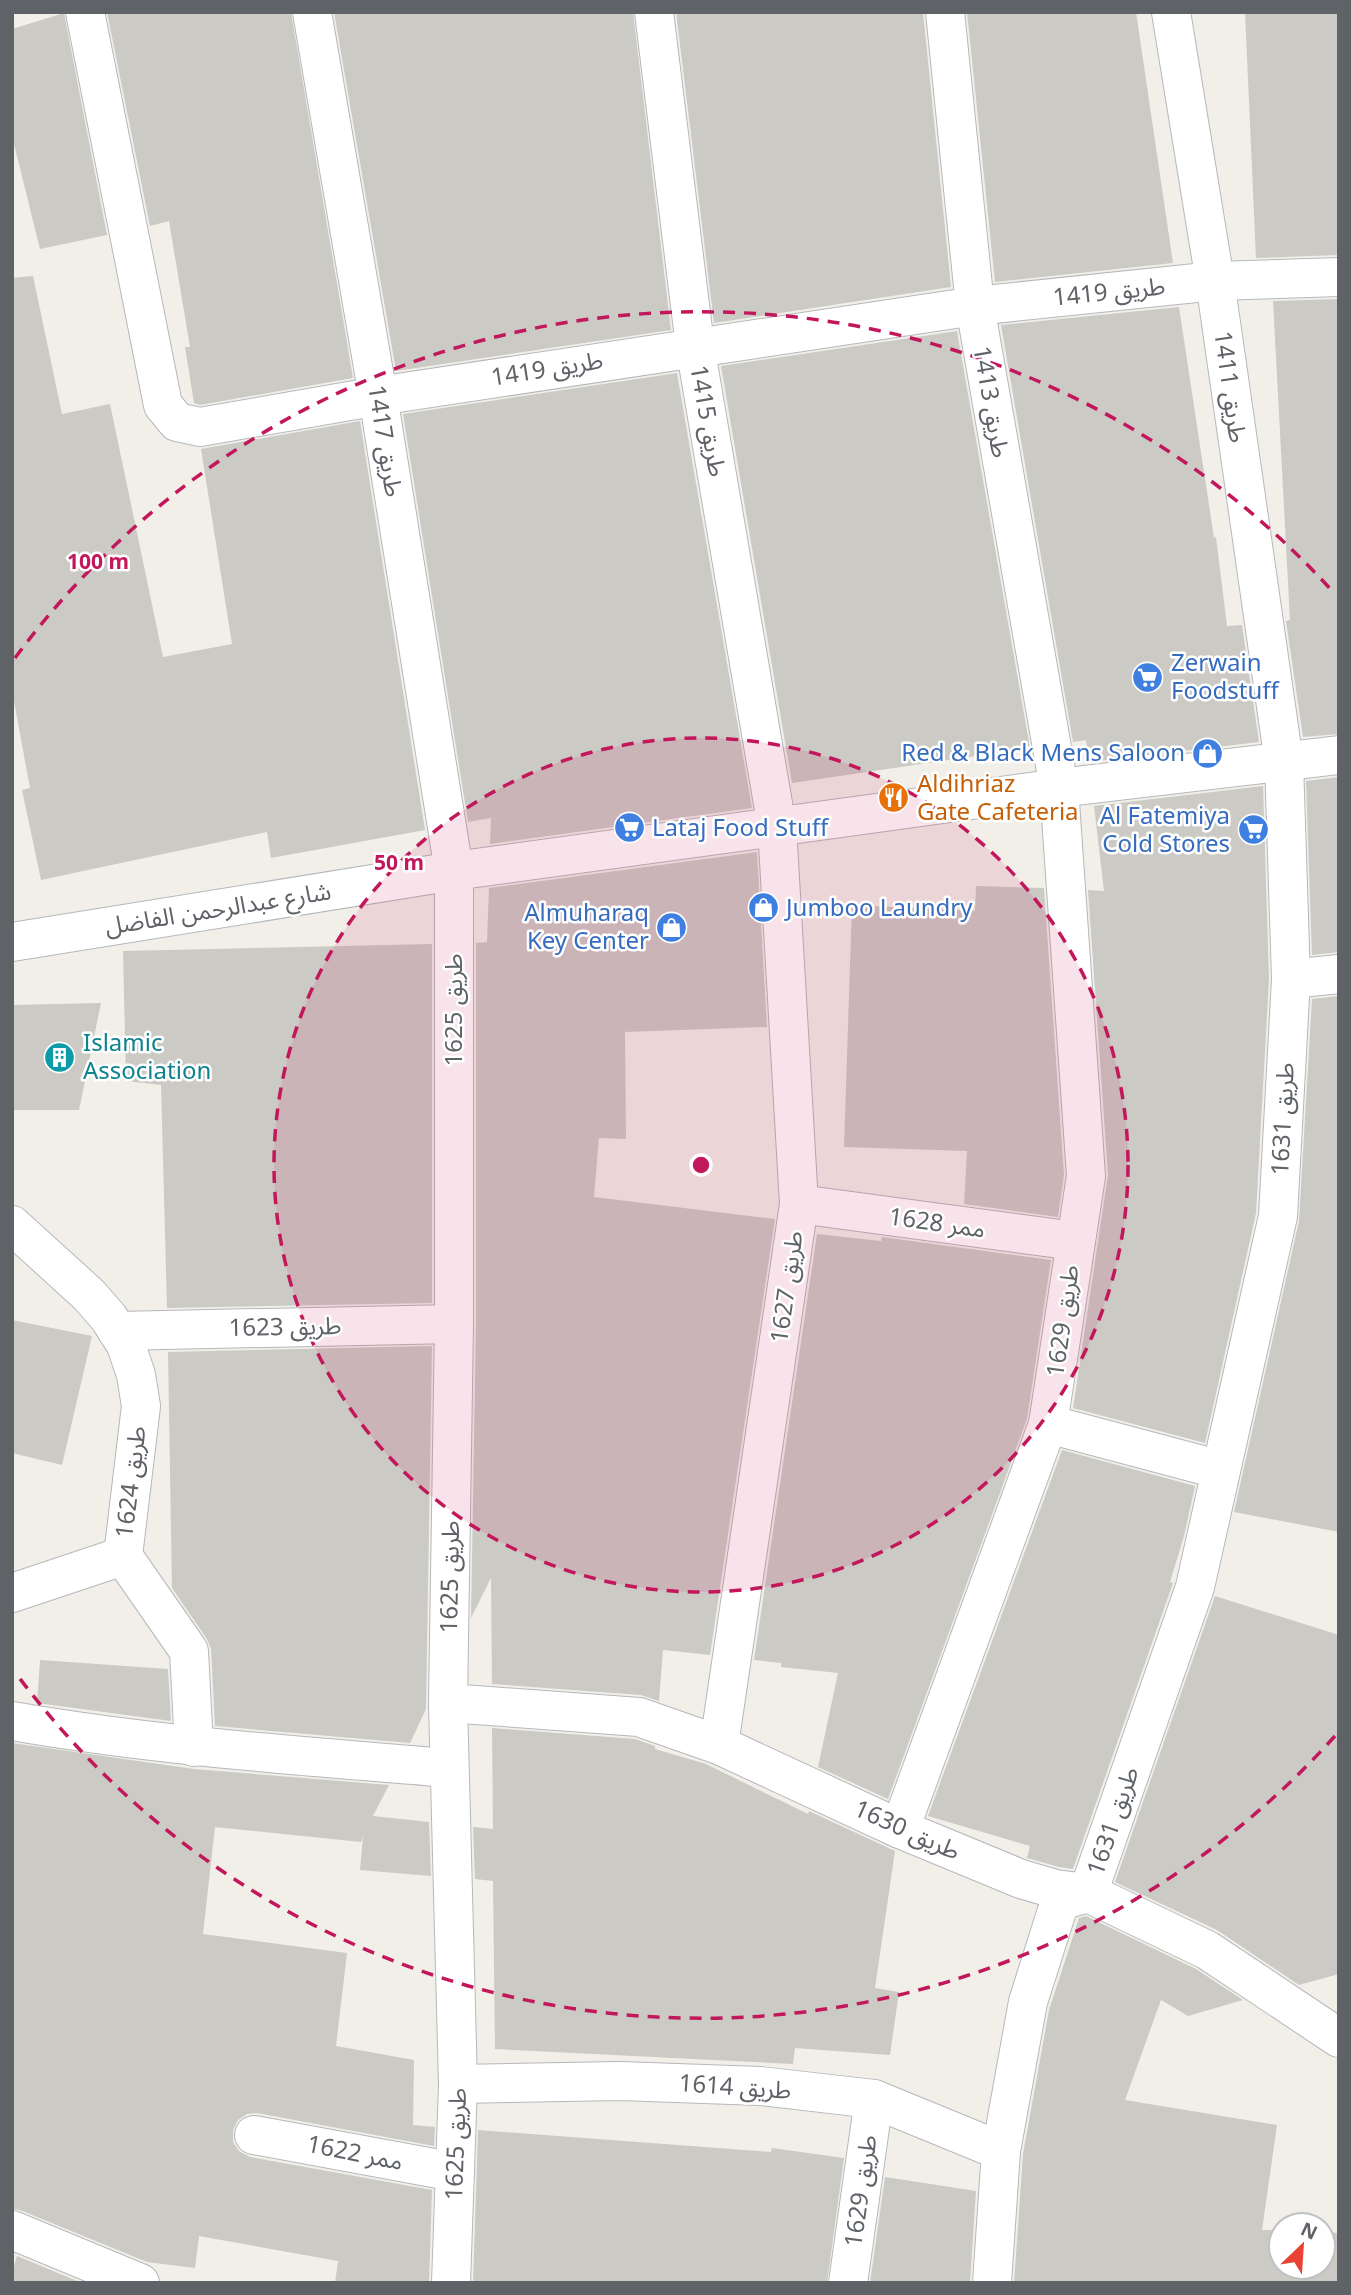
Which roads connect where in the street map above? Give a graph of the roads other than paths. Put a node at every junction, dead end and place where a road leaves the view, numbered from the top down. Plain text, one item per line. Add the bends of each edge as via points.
1 (85, 12) edge
2 (312, 12) edge
3 (654, 12) edge
4 (945, 12) edge
5 (1171, 12) edge
6 (1339, 276) edge
7 (1214, 281) junction
8 (975, 306) junction
9 (695, 346) junction
10 (378, 396) junction
11 (1339, 755) edge
12 (1284, 762) junction
13 (1059, 788) junction
14 (777, 827) junction
15 (454, 871) junction
16 (12, 942) edge
17 (1339, 974) edge
18 (1291, 979) junction
19 (799, 1204) junction
20 (12, 1226) edge
21 (1075, 1241) junction
22 (454, 1324) junction
23 (117, 1331) junction
24 (1048, 1424) junction
25 (1221, 1469) junction
26 (122, 1556) junction
27 (12, 1592) edge
28 (448, 1703) junction
29 (12, 1721) edge
30 (719, 1745) junction
31 (194, 1747) junction
32 (449, 1768) junction
33 (900, 1829) junction
34 (1088, 1893) junction
35 (1339, 2038) edge
36 (458, 2084) junction
37 (874, 2099) junction
38 (254, 2135) dead end
39 (1001, 2151) junction
40 (455, 2172) junction
41 (12, 2230) edge
42 (140, 2283) edge
43 (451, 2283) edge
44 (848, 2283) edge
45 (992, 2283) edge

1 - 10 street, طريق 1419 via 163,405 177,422 200,427
2 - 10 street, طريق 1417
3 - 9 street, طريق 1415
4 - 8 street, طريق 1413
5 - 7 street, طريق 1411
6 - 7 street, طريق 1419
7 - 8 street, طريق 1419
7 - 12 street, طريق 1411
8 - 9 street, طريق 1419
8 - 13 street, طريق 1413
9 - 10 street, طريق 1419
9 - 14 street, طريق 1415
10 - 15 street, طريق 1417
11 - 12 street, شارع عبدالرحمن الفاضل
12 - 13 street, شارع عبدالرحمن الفاضل
12 - 18 street, طريق 1631
13 - 14 street, شارع عبدالرحمن الفاضل
13 - 21 street, طريق 1629 via 1086,1176
14 - 15 street, شارع عبدالرحمن الفاضل
14 - 19 street, طريق 1627
15 - 16 street, شارع عبدالرحمن الفاضل
15 - 22 street, طريق 1625
17 - 18 street
18 - 25 street, طريق 1631 via 1278,1216
19 - 21 street, ممر 1628
19 - 30 street, طريق 1627
20 - 23 street via 89,1295
21 - 24 street, طريق 1629
22 - 23 street, طريق 1623
22 - 28 street, طريق 1625
23 - 26 street, طريق 1624 via 136,1375 141,1406
24 - 25 street
24 - 33 street, طريق 1629
25 - 34 street, طريق 1631 via 1195,1587
26 - 27 street
26 - 31 street, طريق 1624 via 189,1651
28 - 30 street, طريق 1630 via 639,1717
28 - 32 street, طريق 1625
29 - 31 street
30 - 33 street, طريق 1630
31 - 32 street
32 - 36 street, طريق 1625
33 - 34 street, طريق 1630 via 1021,1879
34 - 35 street, طريق 1630 via 1207,1950
34 - 39 street, طريق 1631 via 1060,1901 1028,2002
36 - 37 street, طريق 1614 via 620,2081 760,2086
36 - 40 street, طريق 1625
37 - 39 street, طريق 1614
37 - 44 street, طريق 1629
38 - 40 street, ممر 1622
39 - 45 street, طريق 1631
40 - 43 street, طريق 1625
41 - 42 street

